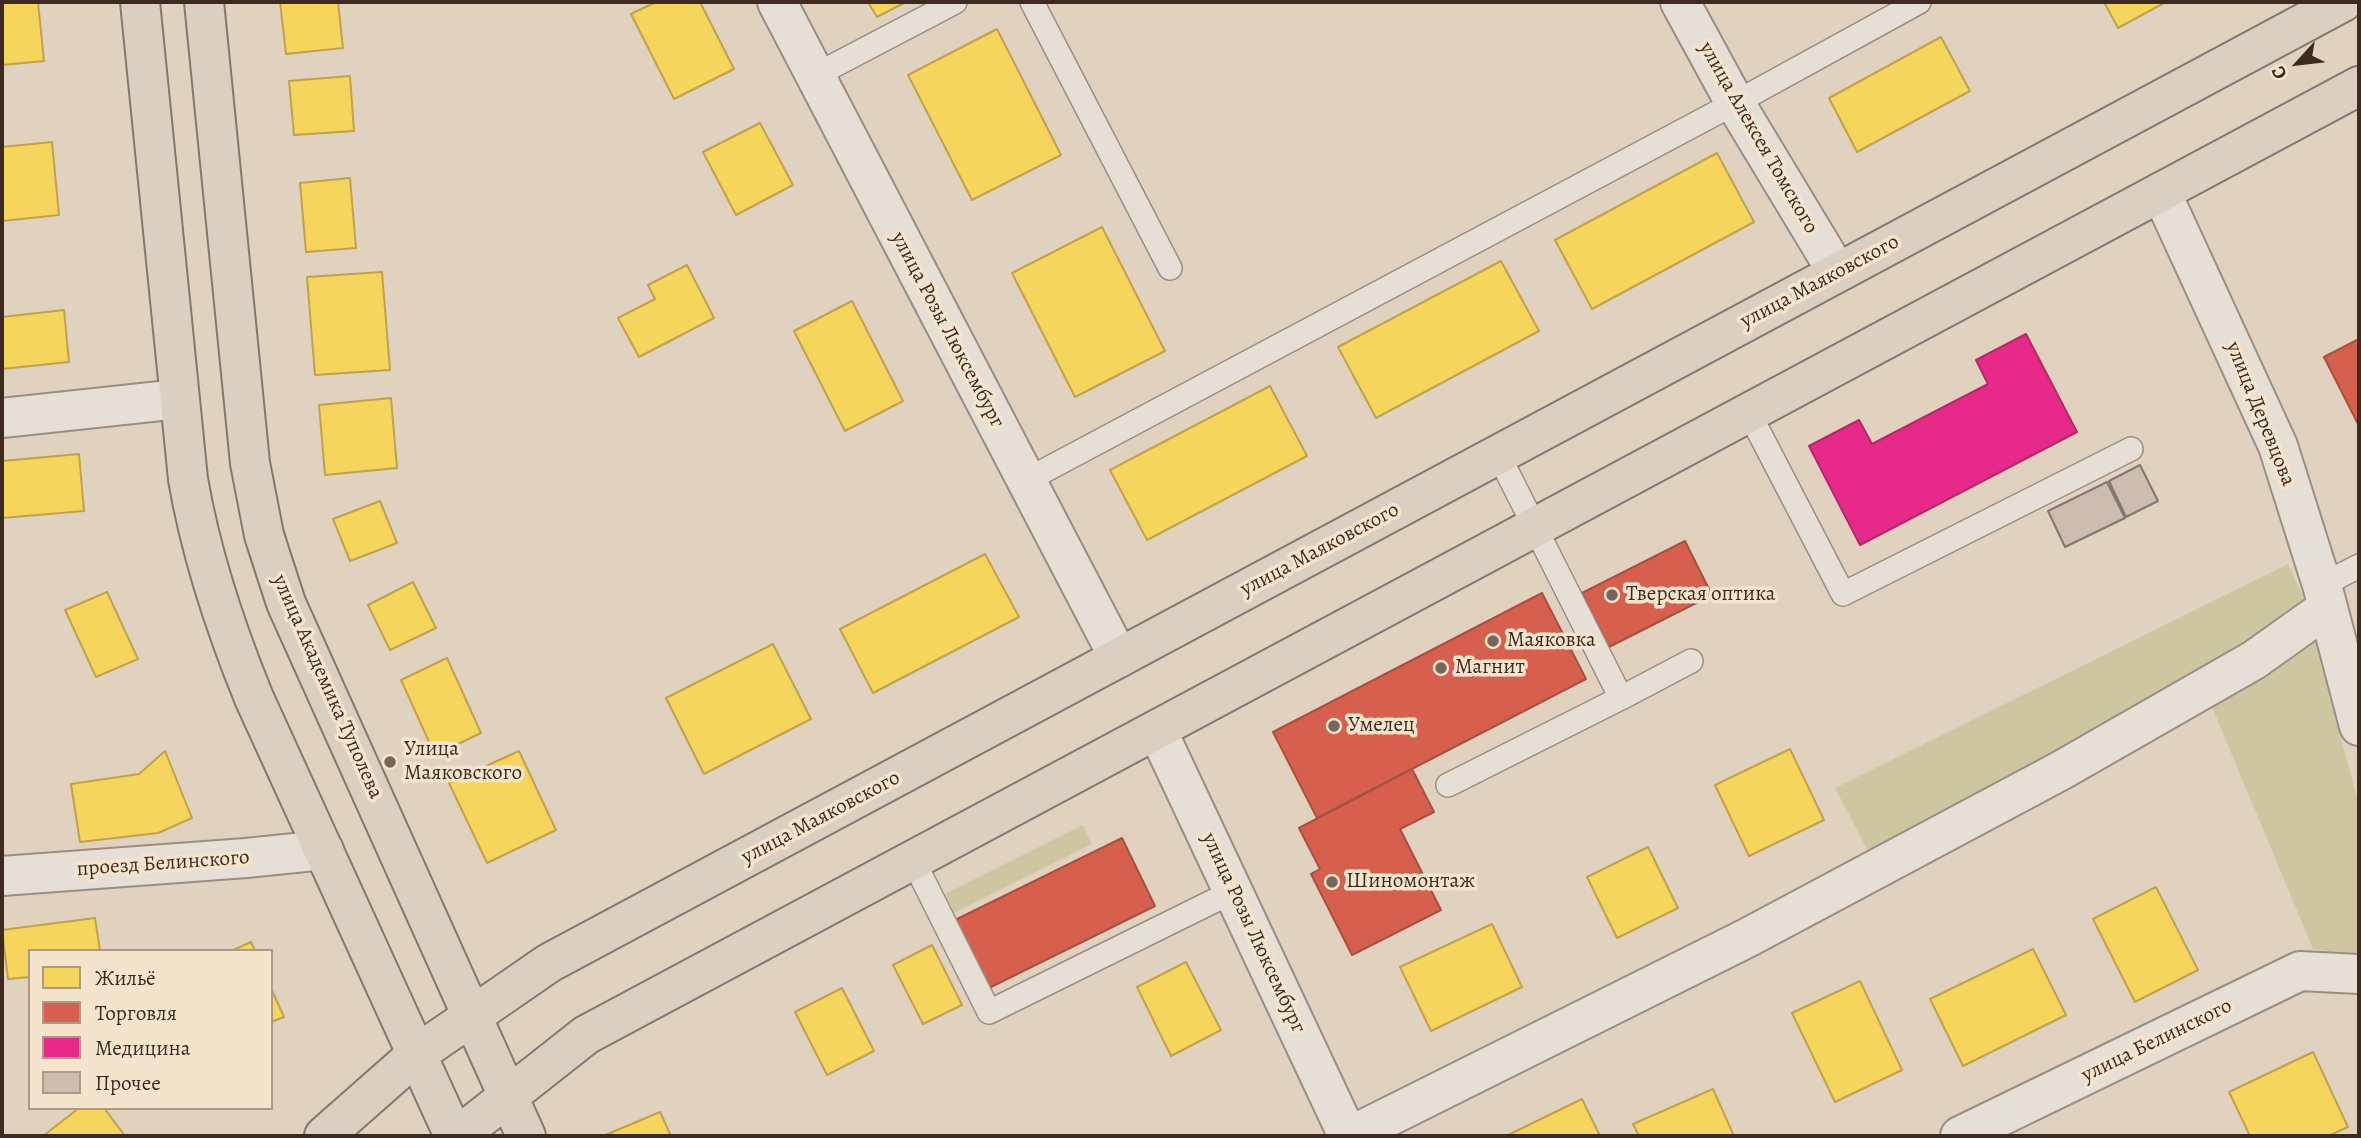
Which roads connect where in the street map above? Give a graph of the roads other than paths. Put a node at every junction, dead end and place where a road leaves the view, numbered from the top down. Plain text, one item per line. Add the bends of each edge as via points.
1 (140, 2) edge
2 (204, 2) edge
3 (777, 2) edge
4 (955, 2) edge
5 (1031, 2) edge
6 (1680, 2) edge
7 (1919, 2) edge
8 (2320, 7) edge
9 (814, 76) junction
10 (2359, 86) edge
11 (1735, 103) junction
12 (2161, 192) junction
13 (1170, 268) dead end
14 (1837, 272) junction
15 (179, 400) junction
16 (1749, 413) junction
17 (2, 418) edge
18 (2131, 449) dead end
19 (1498, 454) junction
20 (1025, 481) junction
21 (1534, 528) junction
22 (2359, 566) edge
23 (2324, 597) junction
24 (1119, 658) junction
25 (1691, 661) dead end
26 (1621, 698) junction
27 (2359, 726) edge
28 (1157, 730) junction
29 (1448, 785) dead end
30 (324, 850) junction
31 (913, 860) junction
32 (2, 876) edge
33 (1234, 891) junction
34 (2359, 974) edge
35 (473, 1017) junction
36 (417, 1055) junction
37 (509, 1097) junction
38 (324, 1136) edge
39 (456, 1136) edge
40 (526, 1136) edge
41 (1349, 1136) edge
42 (1961, 1136) edge

1 - 15 main road
2 - 35 main road, улица Академика Туполева via 250,463 264,535 286,603
3 - 9 street, улица Розы Люксембург
4 - 9 lane
5 - 13 lane
6 - 11 street, улица Алексея Томского
7 - 11 lane
8 - 14 main road, улица Маяковского
9 - 20 street, улица Розы Люксембург
10 - 12 main road
11 - 14 street, улица Алексея Томского
11 - 20 lane
12 - 16 main road
12 - 23 street, улица Деревцова via 2278,446
14 - 19 main road, улица Маяковского
15 - 17 street
15 - 30 main road via 194,511 222,614 254,698
16 - 18 lane via 1843,594
16 - 21 main road
19 - 21 lane
19 - 24 main road, улица Маяковского
20 - 24 street, улица Розы Люксембург
21 - 26 lane
21 - 28 main road
22 - 23 lane
23 - 27 street, улица Деревцова
23 - 41 street via 2253,660 2060,771 1747,938
24 - 35 main road, улица Маяковского via 549,963
25 - 26 lane
26 - 29 lane
28 - 31 main road
28 - 33 street, улица Розы Люксембург
30 - 32 street, проезд Белинского
30 - 36 main road
31 - 33 lane via 989,1012
31 - 37 main road via 586,1035
33 - 41 street, улица Розы Люксембург
34 - 42 street, улица Белинского via 2300,971
35 - 36 main road, улица Маяковского
35 - 37 main road, улица Академика Туполева
36 - 38 main road, улица Маяковского
36 - 39 main road
37 - 39 main road
37 - 40 main road, улица Академика Туполева

